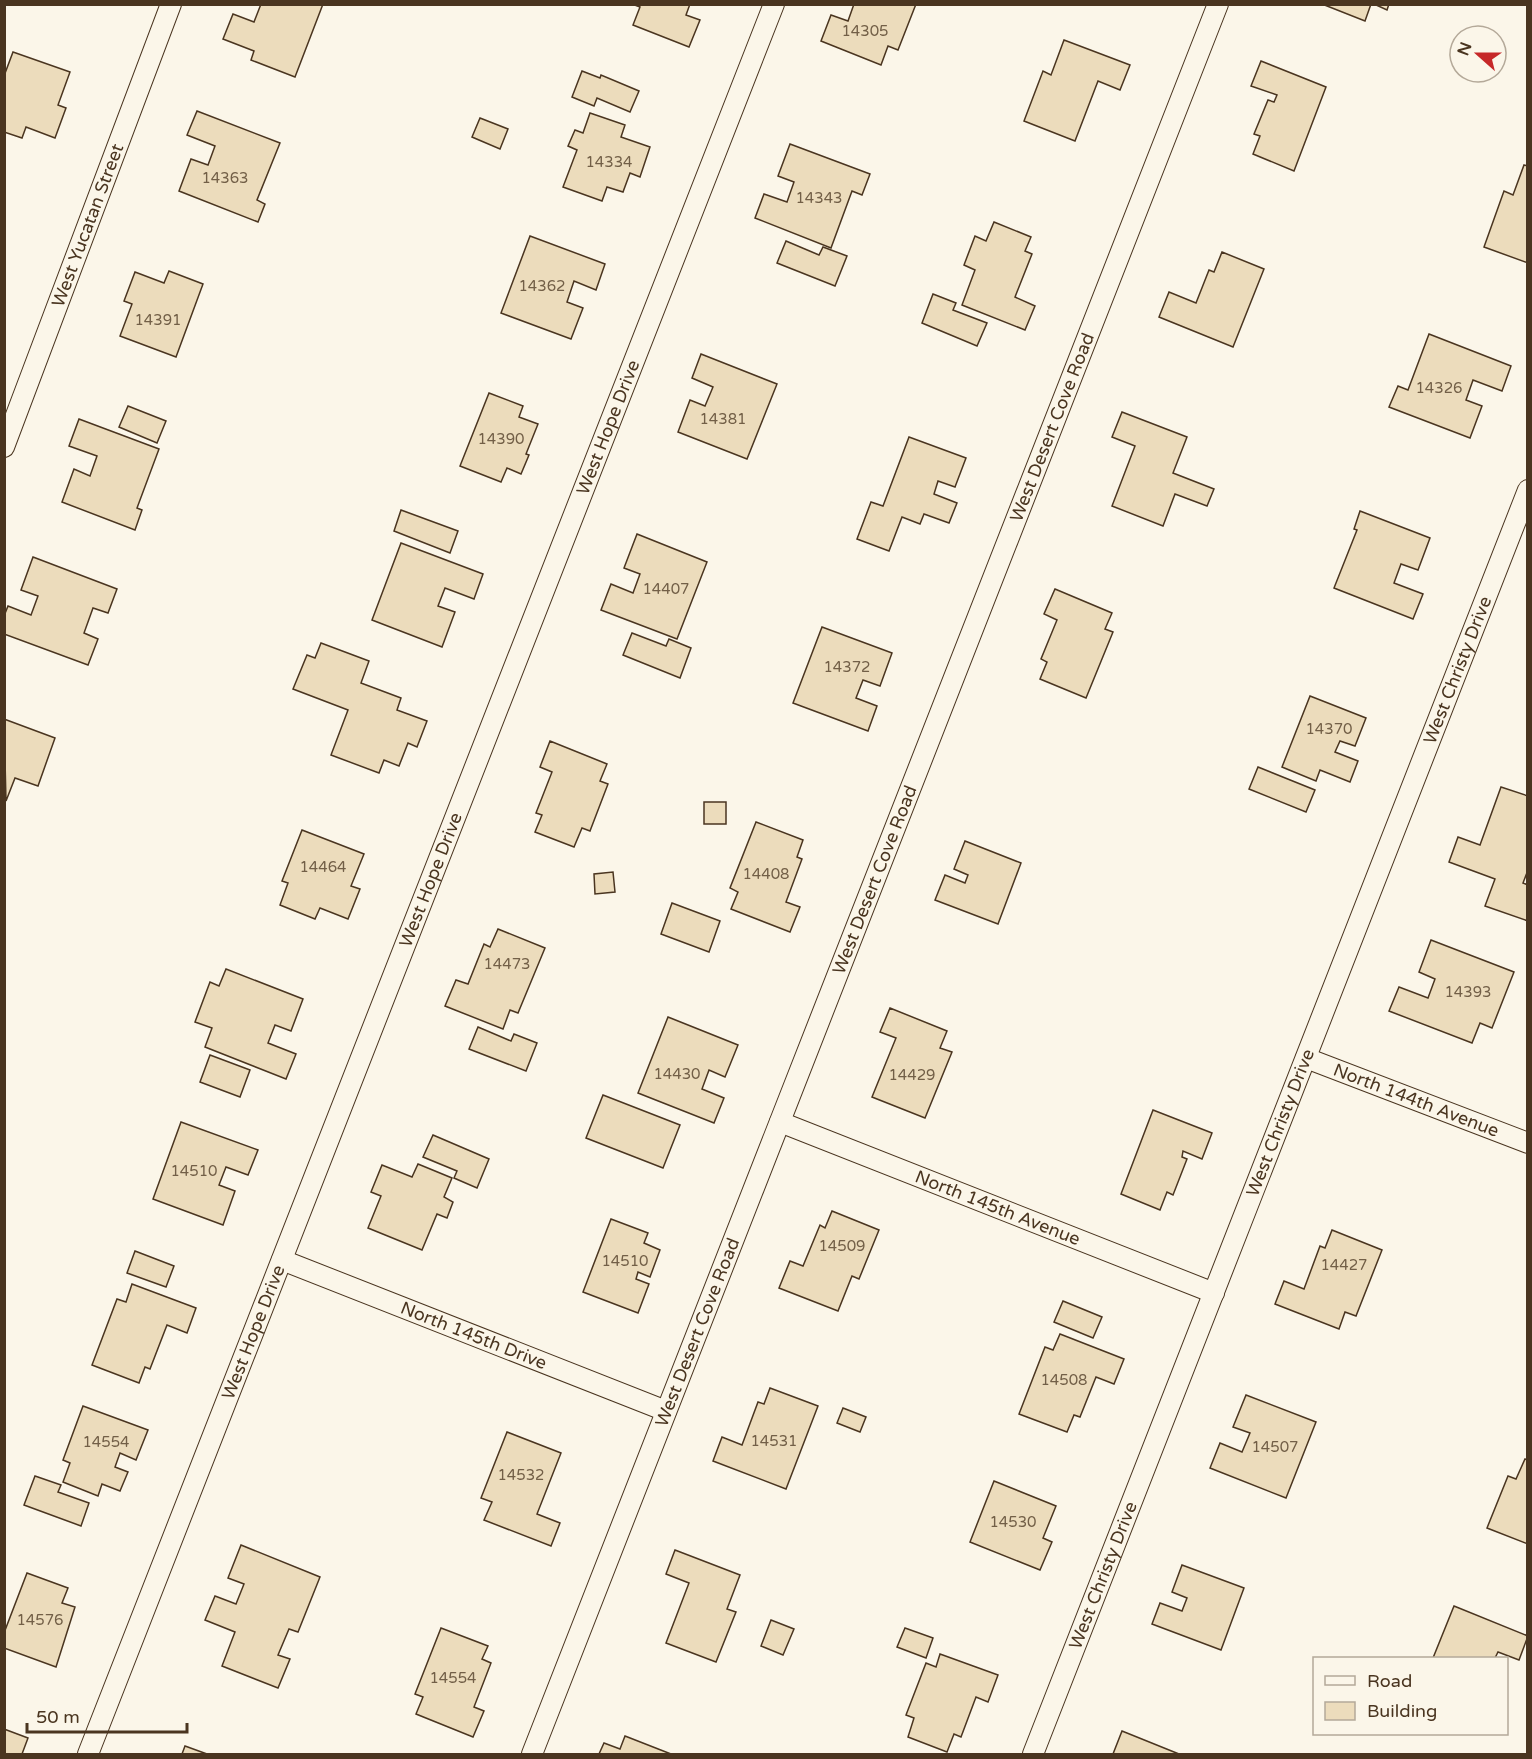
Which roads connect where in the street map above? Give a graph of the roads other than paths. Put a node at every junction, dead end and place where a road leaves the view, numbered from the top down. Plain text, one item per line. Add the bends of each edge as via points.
1 (171, 4) edge
2 (774, 4) edge
3 (1218, 4) edge
4 (4, 447) edge
5 (1527, 490) edge
6 (1306, 1058) junction
7 (780, 1122) junction
8 (1527, 1143) edge
9 (282, 1260) junction
10 (1214, 1293) junction
11 (666, 1411) junction
12 (88, 1755) edge
13 (532, 1755) edge
14 (1033, 1755) edge

1 - 4 street, West Yucatan Street
2 - 9 street, West Hope Drive
3 - 7 street, West Desert Cove Road
5 - 6 street, West Christy Drive
6 - 8 street, North 144th Avenue
6 - 10 street, West Christy Drive
7 - 10 street, North 145th Avenue
7 - 11 street, West Desert Cove Road
9 - 11 street, North 145th Drive
9 - 12 street, West Hope Drive
10 - 14 street, West Christy Drive
11 - 13 street, West Desert Cove Road

